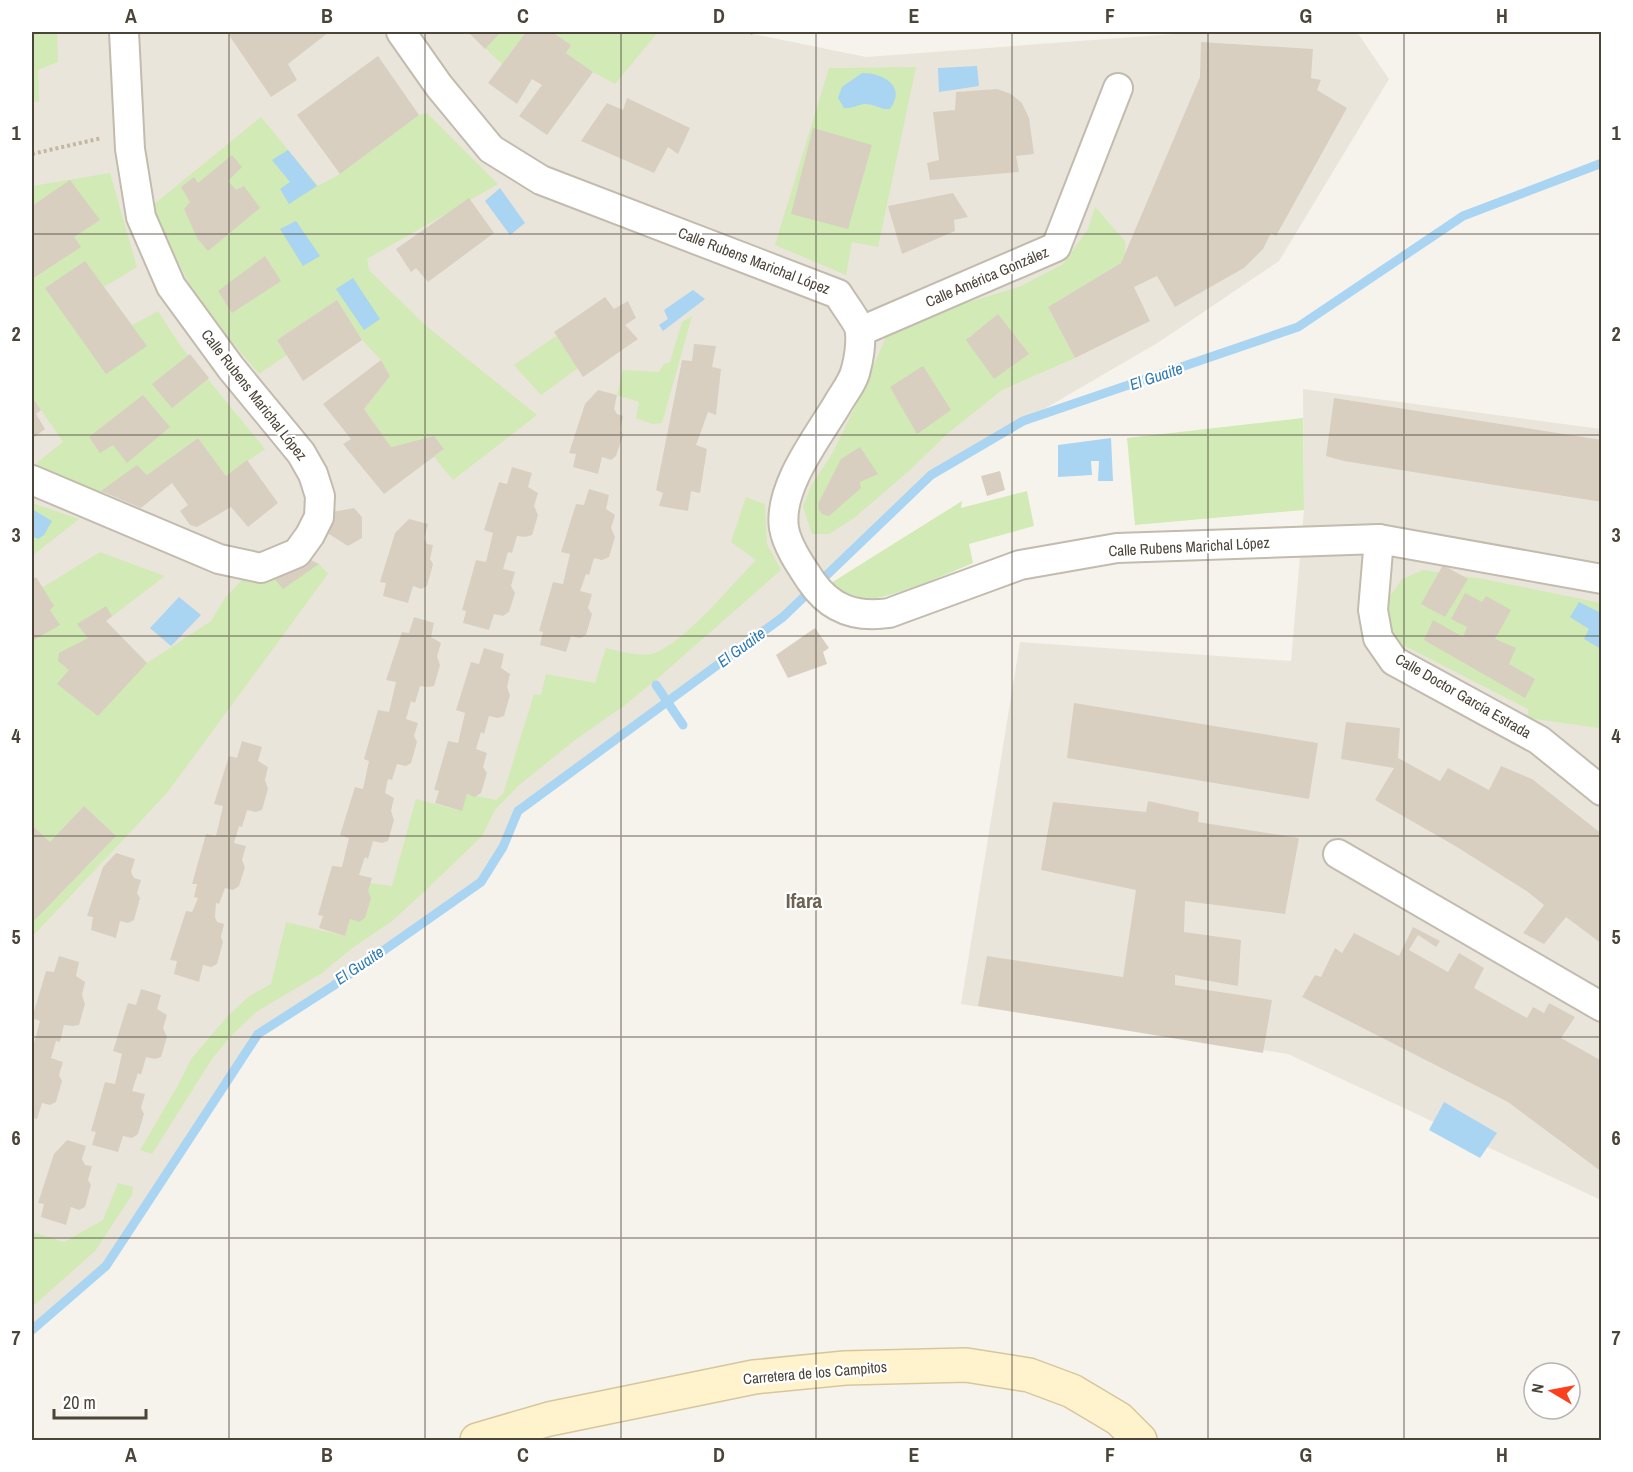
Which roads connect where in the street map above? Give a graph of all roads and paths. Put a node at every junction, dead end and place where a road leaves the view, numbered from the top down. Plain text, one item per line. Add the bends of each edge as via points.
1 (124, 32) edge
2 (401, 32) edge
3 (1118, 88) dead end
4 (129, 132) junction
5 (32, 154) edge
6 (861, 331) junction
7 (32, 480) edge
8 (1379, 539) junction
9 (1602, 579) edge
10 (1602, 791) edge
11 (1338, 854) dead end
12 (1602, 1007) edge
13 (477, 1440) edge
14 (1140, 1440) edge

1 - 4 street, Calle Rubens Marichal López
2 - 6 street, Calle Rubens Marichal López via 491,149 541,180 838,294
3 - 6 street, Calle América González via 1056,247
4 - 5 path
4 - 7 street, Calle Rubens Marichal López via 141,217 171,286 231,368 301,453 320,496 319,517 297,553 261,568 219,559
6 - 8 street, Calle Rubens Marichal López via 856,371 792,482 784,512 784,529 818,591 828,601 857,614 889,613 1020,565 1117,548
8 - 9 street, Calle Rubens Marichal López
8 - 10 street, Calle Doctor García Estrada via 1372,610 1378,639 1394,661 1539,740
11 - 12 street
13 - 14 main road, Carretera de los Campitos via 549,1419 754,1377 845,1368 966,1365 1029,1375 1072,1391 1119,1419

